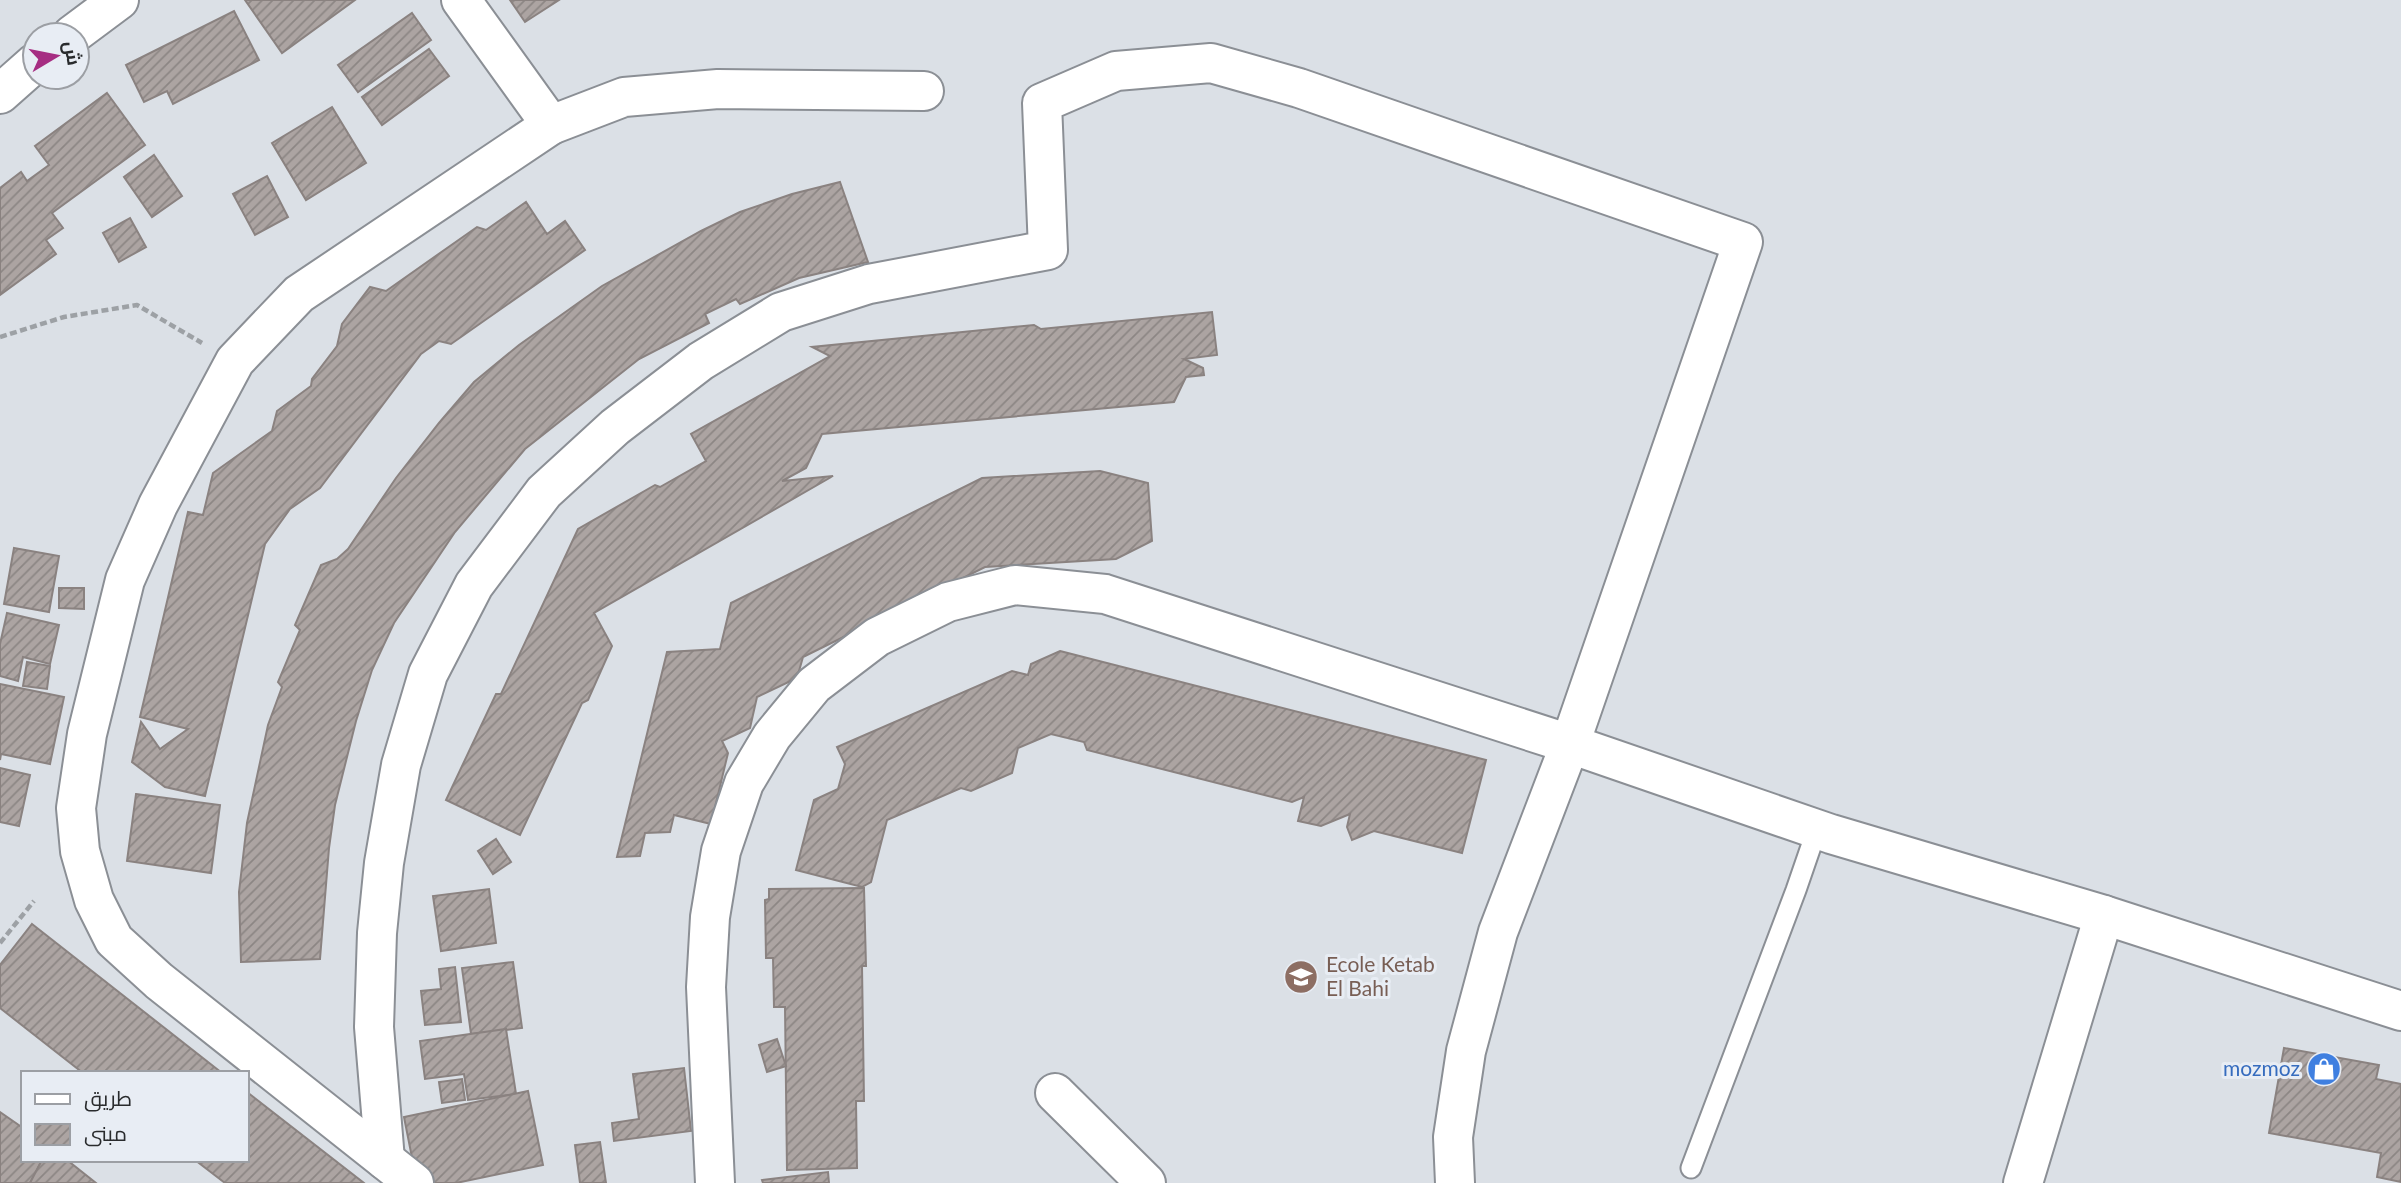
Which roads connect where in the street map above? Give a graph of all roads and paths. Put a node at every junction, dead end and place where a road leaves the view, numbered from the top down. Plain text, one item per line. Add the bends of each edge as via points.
1 (120, 0) edge
2 (461, 0) edge
3 (91, 21) edge
4 (21, 75) edge
5 (924, 91) dead end
6 (0, 94) edge
7 (551, 125) junction
8 (0, 337) edge
9 (234, 361) junction
10 (1570, 744) junction
11 (1817, 829) junction
12 (33, 901) dead end
13 (2104, 915) junction
14 (0, 943) edge
15 (2401, 1011) edge
16 (1055, 1093) dead end
17 (385, 1160) junction
18 (1691, 1167) dead end
19 (414, 1183) edge
20 (715, 1183) edge
21 (1146, 1183) edge
22 (1455, 1183) edge
23 (2023, 1183) edge

1 - 3 street
2 - 7 street
4 - 6 street
5 - 7 street via 718,89 624,97
7 - 9 street via 299,294
8 - 9 path via 64,317 137,305
9 - 17 street via 158,505 125,580 87,734 76,808 80,852 94,901 114,940
10 - 11 street
10 - 17 street via 1743,242 1299,88 1211,63 1116,71 1042,103 1048,250 869,284 781,312 701,361 615,427 544,492 474,585 428,674 401,765 384,863 374,1027
10 - 20 street via 1105,594 1016,585 948,602 877,637 814,685 772,736 744,783 720,851 706,987
10 - 22 street via 1498,932 1466,1051 1453,1137
11 - 13 street
11 - 18 lane
12 - 14 path
13 - 15 street
13 - 23 street
16 - 21 street
17 - 19 street

